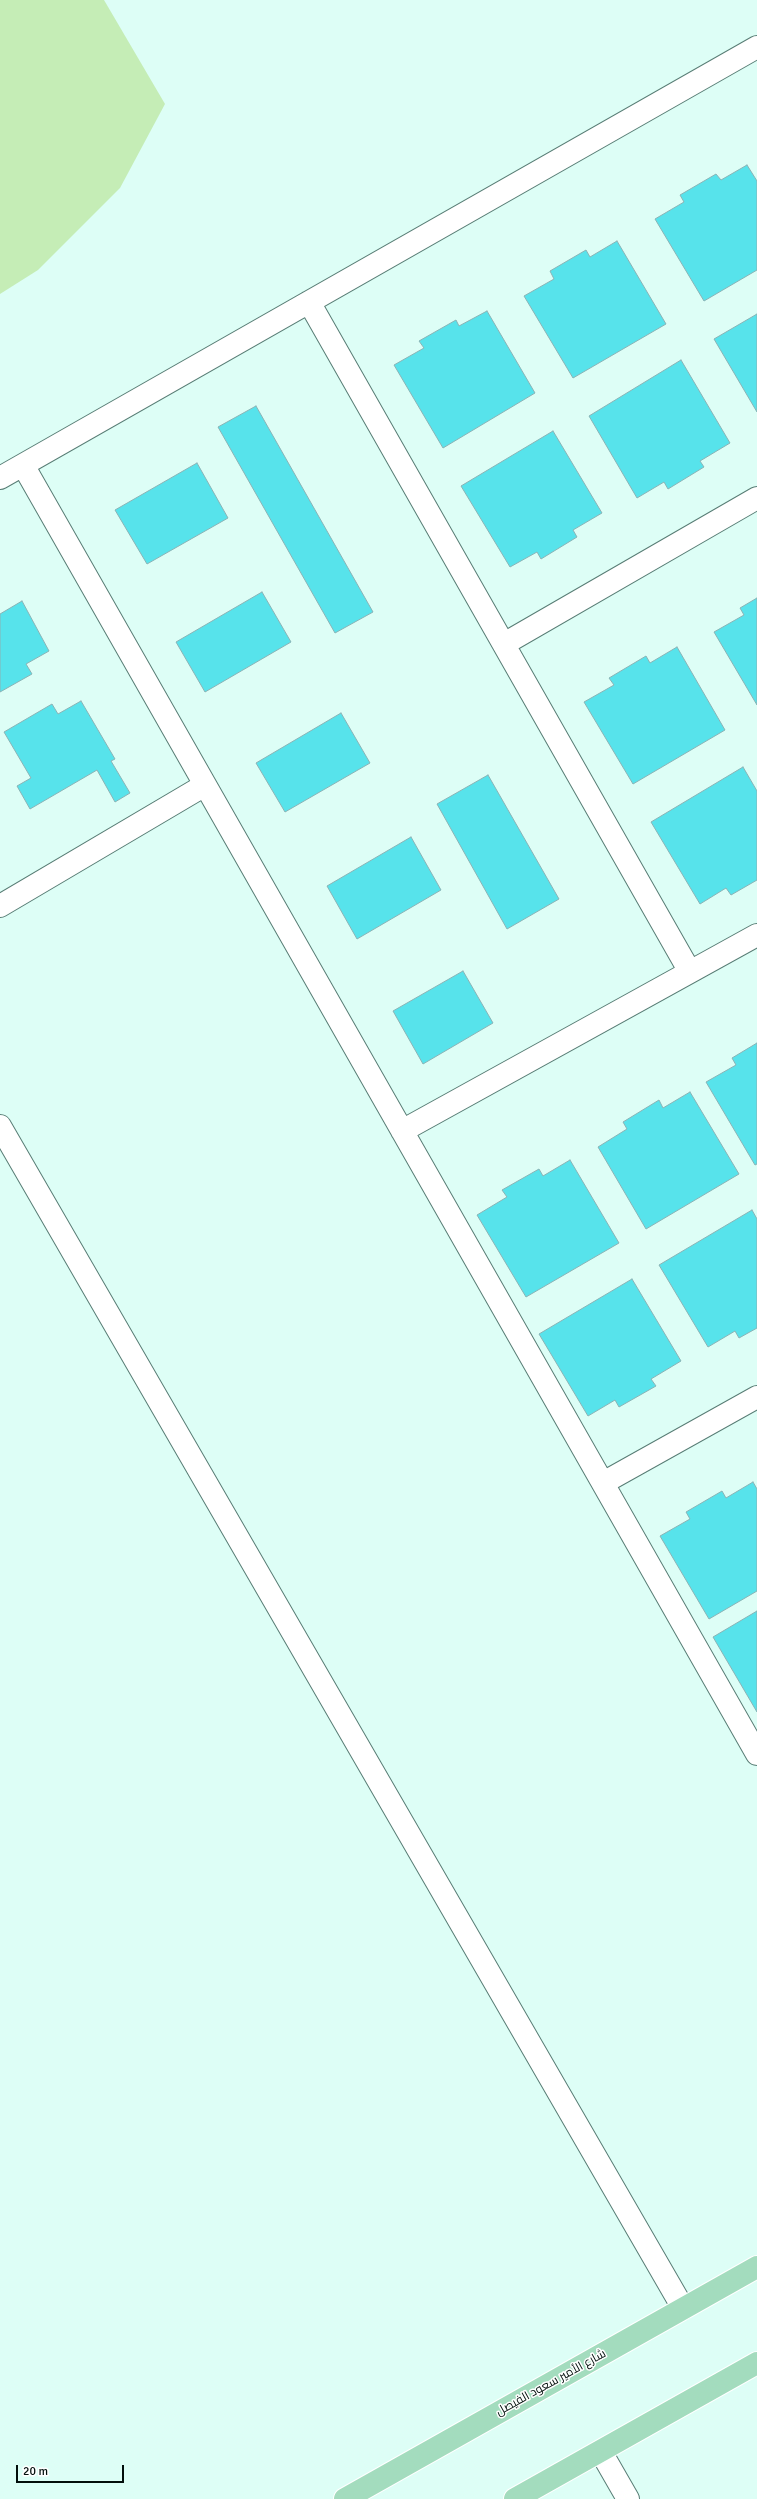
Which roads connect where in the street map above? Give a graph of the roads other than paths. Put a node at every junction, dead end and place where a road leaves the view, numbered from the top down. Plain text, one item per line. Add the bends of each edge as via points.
1 (757, 47) edge
2 (309, 302) junction
3 (23, 465) junction
4 (0, 478) edge
5 (757, 498) edge
6 (504, 644) junction
7 (205, 785) junction
8 (0, 906) edge
9 (757, 935) edge
10 (690, 972) junction
11 (0, 1126) edge
12 (402, 1131) junction
13 (757, 1397) edge
14 (603, 1483) junction
15 (757, 1754) edge
16 (757, 2267) edge
17 (684, 2308) junction
18 (757, 2363) edge
19 (600, 2452) junction
20 (345, 2499) edge
21 (515, 2499) edge
22 (628, 2499) edge

1 - 2 street
2 - 3 street
2 - 6 street
3 - 4 street
3 - 7 street
5 - 6 street
6 - 10 street
7 - 8 street
7 - 12 street
9 - 10 street
10 - 12 street
11 - 17 street
12 - 14 street
13 - 14 street
14 - 15 street
16 - 17 main road, شارع الأمير سعود الفيصل
17 - 20 main road, شارع الأمير سعود الفيصل
18 - 19 main road
19 - 21 main road
19 - 22 street

